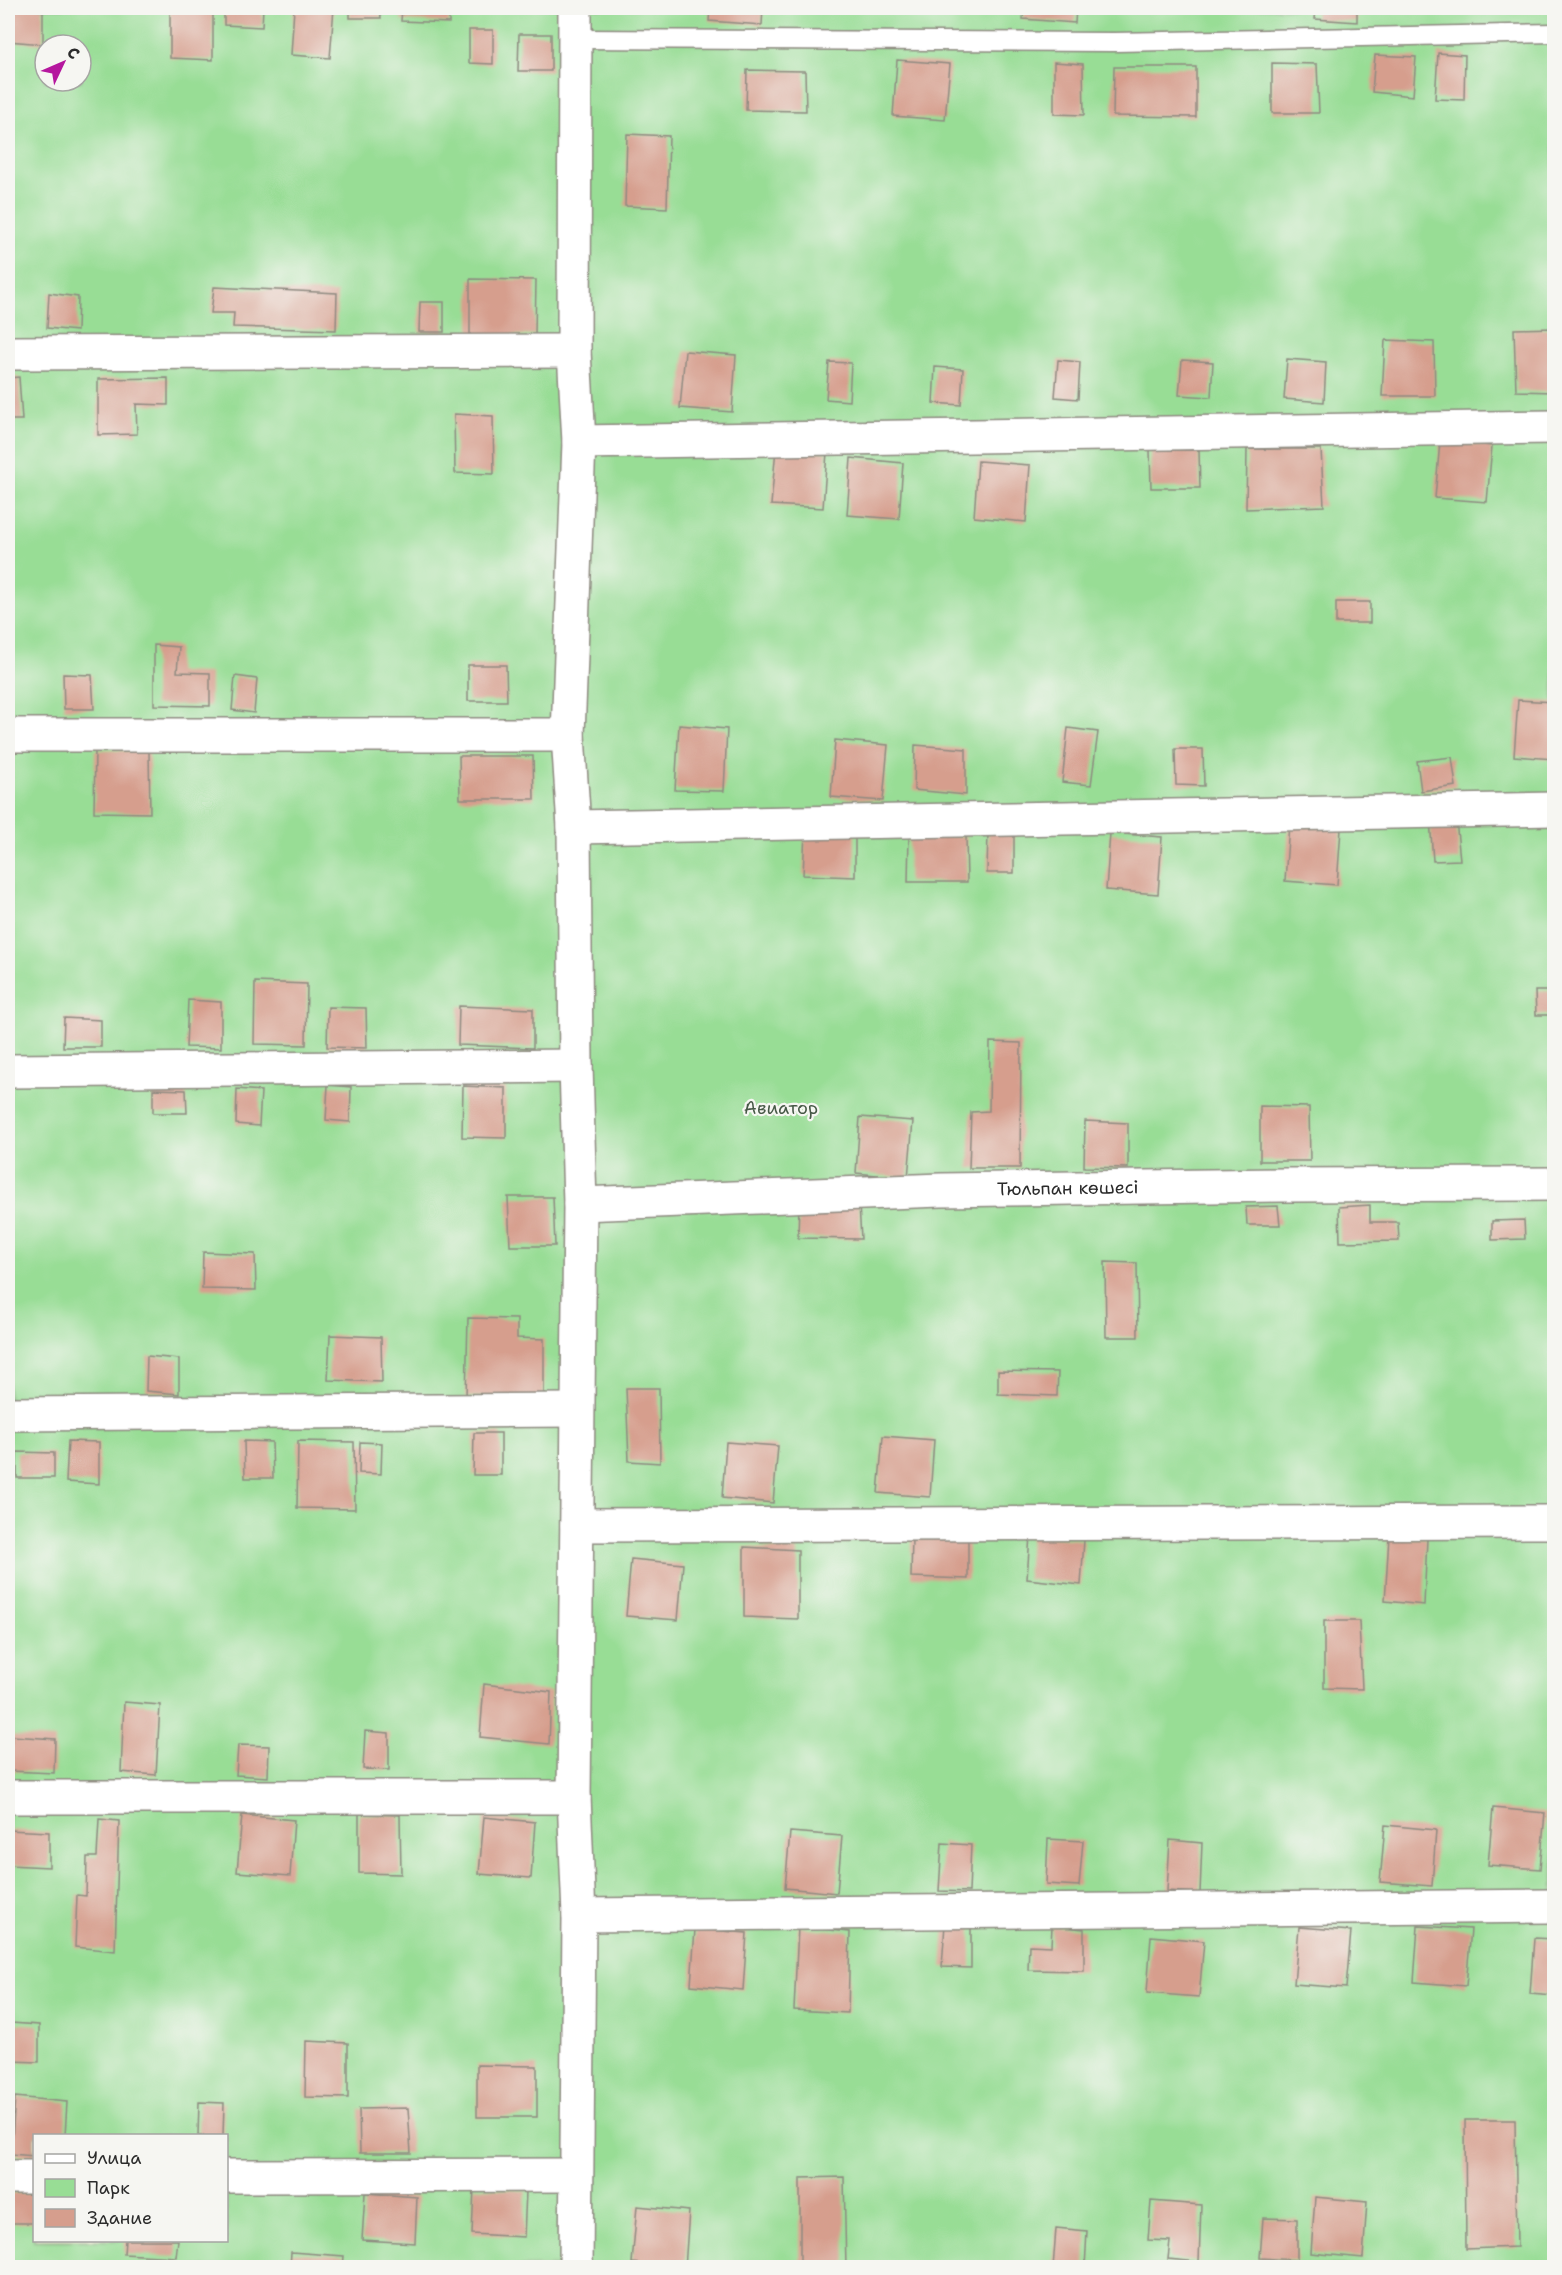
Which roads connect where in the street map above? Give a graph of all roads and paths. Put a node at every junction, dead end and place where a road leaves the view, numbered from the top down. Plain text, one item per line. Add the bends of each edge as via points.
1 (575, 23) edge
2 (1554, 33) edge
3 (574, 351) junction
4 (8, 353) edge
5 (1554, 427) edge
6 (579, 442) junction
7 (8, 735) edge
8 (568, 735) junction
9 (1554, 808) edge
10 (574, 827) junction
11 (576, 1066) junction
12 (8, 1071) edge
13 (1554, 1184) edge
14 (580, 1204) junction
15 (577, 1410) junction
16 (8, 1414) edge
17 (1554, 1522) edge
18 (577, 1525) junction
19 (8, 1797) edge
20 (574, 1797) junction
21 (1554, 1906) edge
22 (579, 1916) junction
23 (576, 2175) junction
24 (33, 2176) edge
25 (228, 2176) edge
26 (8, 2177) edge
27 (576, 2268) edge

1 - 2 lane via 1115,42
1 - 3 street
3 - 4 street
3 - 6 street
5 - 6 street
6 - 8 street
7 - 8 street
8 - 10 street
9 - 10 street
10 - 11 street
11 - 12 street
11 - 14 street
13 - 14 street, Тюльпан көшесі via 941,1190
14 - 15 street
15 - 16 street
15 - 18 street
17 - 18 street
18 - 20 street
19 - 20 street
20 - 22 street
21 - 22 street
22 - 23 street
23 - 25 street
23 - 27 street
24 - 26 street

